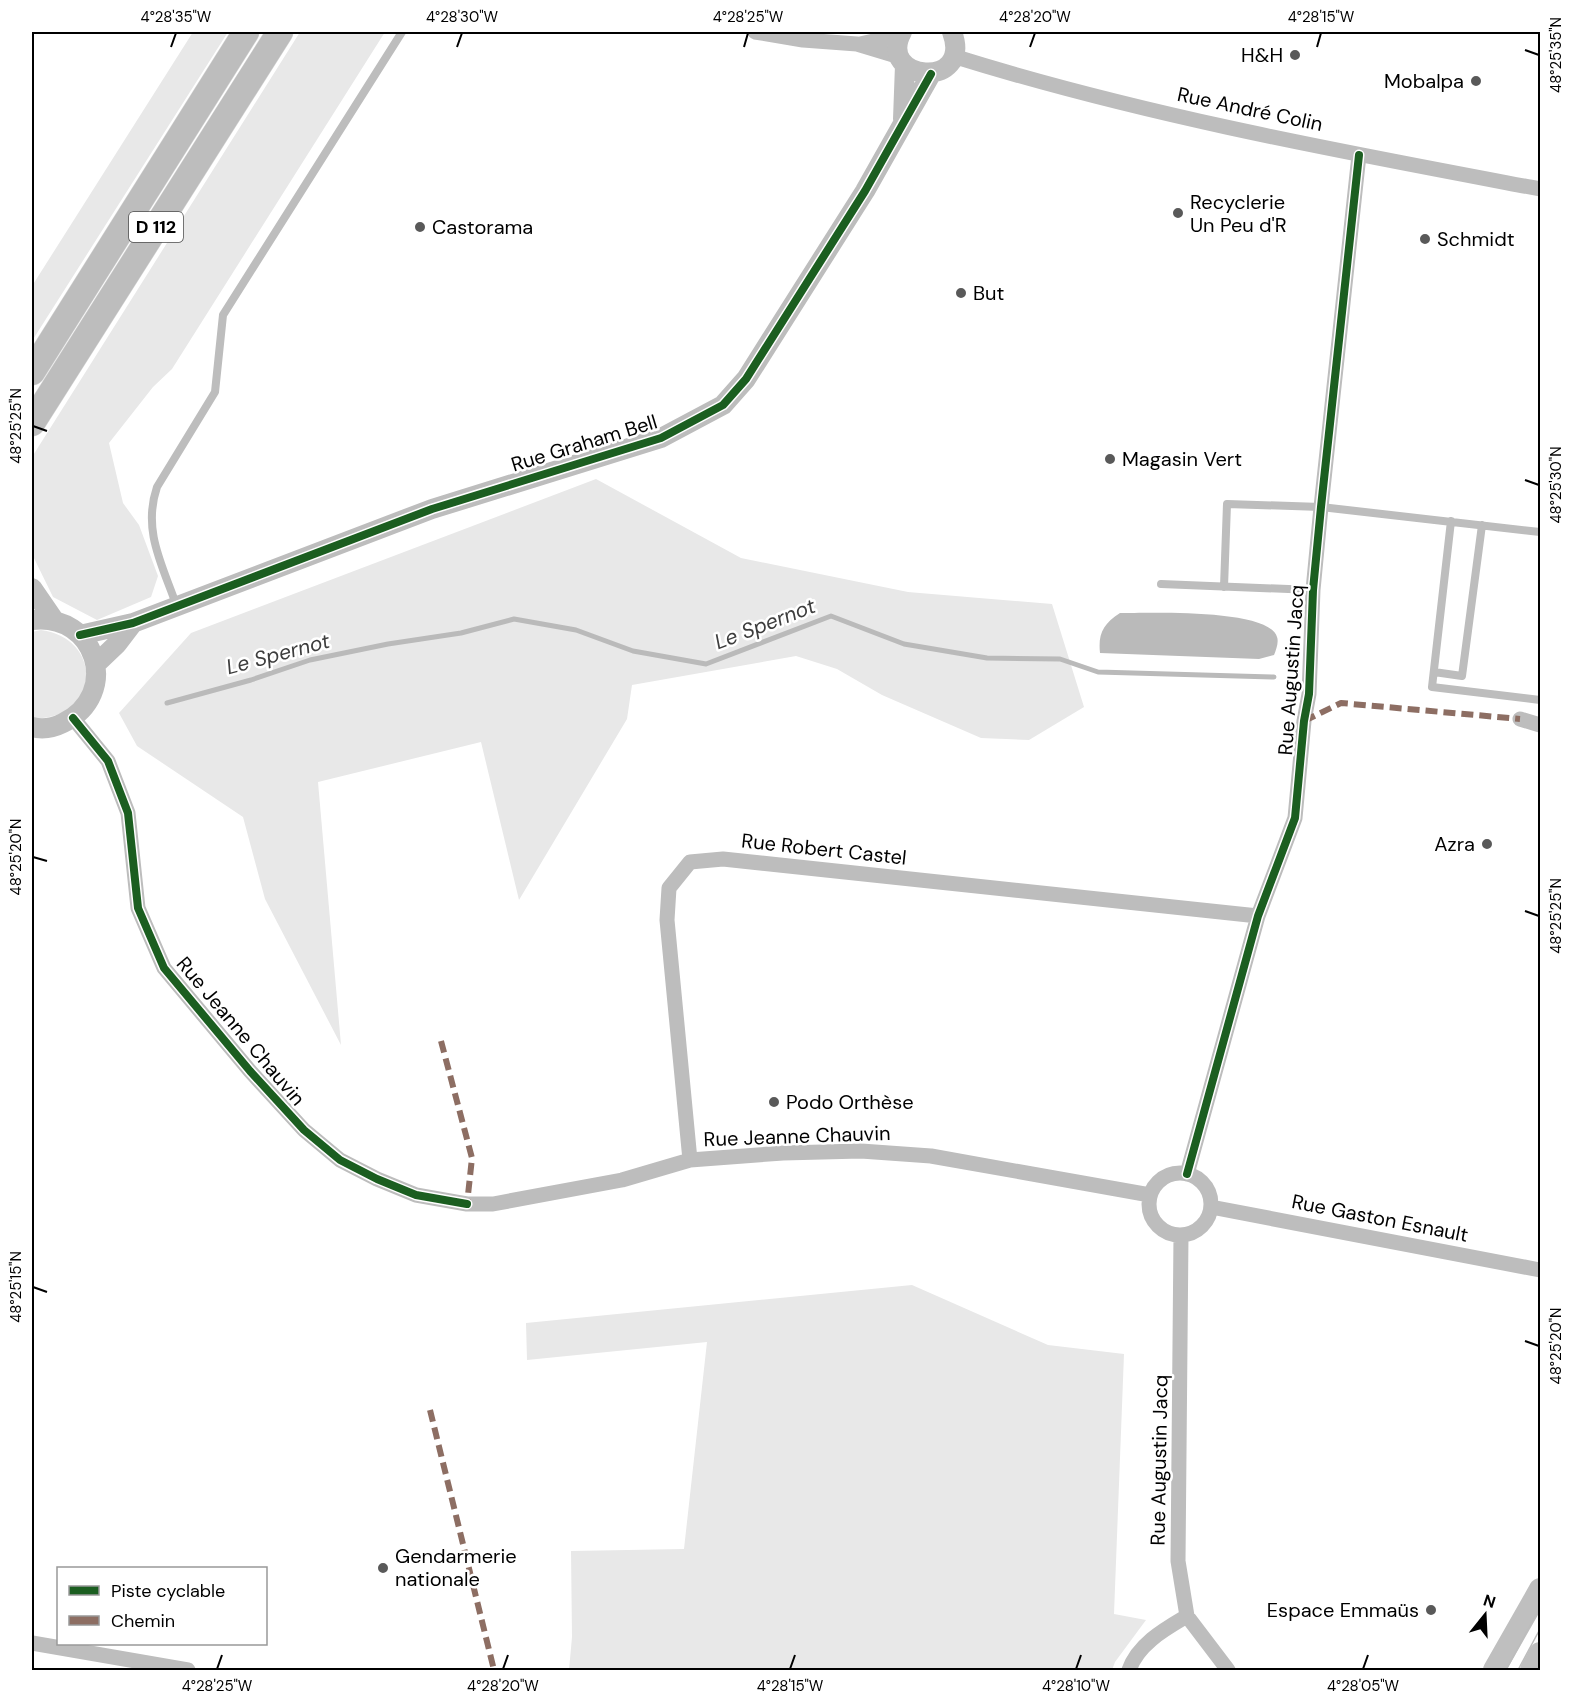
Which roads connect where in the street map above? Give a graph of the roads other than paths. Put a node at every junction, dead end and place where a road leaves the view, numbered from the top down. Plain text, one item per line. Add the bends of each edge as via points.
1 (246, 32) edge
2 (280, 32) edge
3 (402, 32) edge
4 (755, 32) edge
5 (952, 32) edge
6 (901, 33) edge
7 (857, 44) junction
8 (953, 56) junction
9 (903, 61) junction
10 (932, 74) junction
11 (903, 125) junction
12 (1359, 155) junction
13 (1540, 189) edge
14 (32, 372) edge
15 (32, 423) edge
16 (1321, 507) junction
17 (1451, 522) junction
18 (1482, 525) junction
19 (1540, 532) edge
20 (1161, 584) dead end
21 (1224, 587) junction
22 (32, 588) edge
23 (1313, 590) junction
24 (177, 607) junction
25 (32, 620) edge
26 (54, 620) junction
27 (133, 623) junction
28 (80, 635) junction
29 (96, 664) junction
30 (1434, 672) junction
31 (1540, 700) edge
32 (73, 718) junction
33 (1520, 719) dead end
34 (1540, 725) edge
35 (33, 730) edge
36 (1258, 916) junction
37 (690, 1160) junction
38 (1187, 1174) junction
39 (1150, 1195) junction
40 (1211, 1207) junction
41 (1181, 1235) junction
42 (1540, 1270) edge
43 (1540, 1589) edge
44 (1187, 1616) junction
45 (32, 1643) edge
46 (1540, 1653) edge
47 (187, 1670) edge
48 (1129, 1671) edge
49 (1227, 1671) edge
50 (1494, 1671) edge
51 (1531, 1671) edge

1 - 14 highway, D 112
2 - 15 highway, D 112
3 - 24 lane via 223,315 215,392 157,487 152,502 150,532
4 - 7 street
5 - 8 street
6 - 7 street
6 - 9 street, Rue Graham Bell
7 - 9 street
8 - 10 street, Rue Graham Bell via 948,65
8 - 12 street, Rue André Colin via 1067,90
9 - 10 street via 913,71
9 - 11 street, Rue Graham Bell
10 - 11 street, Rue Graham Bell
11 - 24 street, Rue Graham Bell via 758,360 735,395 723,405 662,438 432,509
12 - 13 street, Rue André Colin
12 - 16 street, Rue Augustin Jacq
16 - 17 lane
16 - 21 lane via 1227,504
16 - 23 street, Rue Augustin Jacq
17 - 18 lane
17 - 30 lane
18 - 19 lane
18 - 30 lane via 1462,676
20 - 21 lane
21 - 23 lane
22 - 26 street
23 - 36 street, Rue Augustin Jacq via 1309,694 1295,818
24 - 27 street, Rue Graham Bell
25 - 26 street
26 - 28 street
27 - 28 street, Rue Graham Bell
27 - 29 street
28 - 29 street
29 - 32 street via 92,697
30 - 31 lane via 1432,687
32 - 35 street via 54,728
32 - 37 street, Rue Jeanne Chauvin via 108,761 128,813 138,908 164,968 289,1113 340,1160 417,1195 467,1204 493,1204 621,1180
33 - 34 street
36 - 37 street, Rue Robert Castel via 723,859 690,862 669,888 667,920
36 - 38 street, Rue Augustin Jacq
37 - 39 street, Rue Jeanne Chauvin via 861,1151 931,1156
38 - 39 street via 1164,1178
38 - 40 street via 1205,1186
39 - 41 street via 1149,1210 1155,1223 1166,1232
40 - 41 street via 1202,1227
40 - 42 street, Rue Gaston Esnault
41 - 44 street, Rue Augustin Jacq via 1178,1561
43 - 50 main road
44 - 48 street via 1150,1639
44 - 49 street, Rue Augustin Jacq
45 - 47 street
46 - 51 main road

